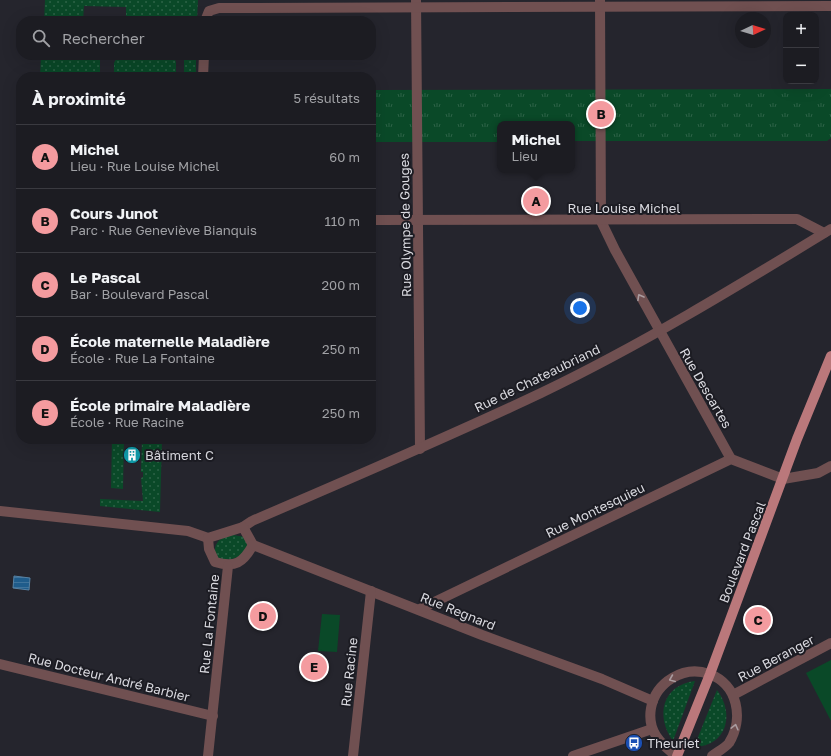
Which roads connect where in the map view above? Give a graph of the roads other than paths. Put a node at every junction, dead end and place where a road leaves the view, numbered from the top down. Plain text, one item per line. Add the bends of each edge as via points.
1 (601, 3) edge
2 (694, 3) edge
3 (416, 4) edge
4 (831, 6) edge
5 (206, 16) edge
6 (204, 60) edge
7 (203, 72) edge
8 (376, 220) edge
9 (418, 220) junction
10 (601, 221) junction
11 (828, 231) edge
12 (659, 331) junction
13 (831, 356) edge
14 (420, 449) junction
15 (731, 458) junction
16 (831, 466) edge
17 (783, 479) junction
18 (0, 511) edge
19 (244, 526) junction
20 (208, 538) junction
21 (253, 545) junction
22 (228, 566) junction
23 (371, 591) junction
24 (420, 610) junction
25 (831, 643) edge
26 (0, 664) edge
27 (710, 674) junction
28 (733, 695) junction
29 (653, 701) junction
30 (213, 716) junction
31 (652, 729) junction
32 (208, 756) edge
33 (353, 756) edge
34 (573, 756) edge
35 (677, 756) edge
36 (712, 756) edge

1 - 2 street
1 - 3 street
1 - 10 street
2 - 4 street
3 - 5 street via 219,8 209,10
3 - 9 street, Rue Olympe de Gouges
6 - 7 street
8 - 9 street, Rue Louise Michel
9 - 10 street, Rue Louise Michel
9 - 14 street, Rue Olympe de Gouges
10 - 11 street, Rue Louise Michel via 797,219
12 -> 10 street, Rue Descartes
11 - 12 street, Rue de Chateaubriand
12 - 14 street, Rue de Chateaubriand via 542,392
12 - 15 street, Rue Descartes
13 - 17 main road, Boulevard Pascal
14 - 19 street, Rue de Chateaubriand
15 - 17 street
15 - 24 street, Rue Montesquieu
16 - 17 street via 818,473
17 - 27 main road, Boulevard Pascal
18 - 20 street via 188,531
19 - 20 street
19 - 21 street
20 - 22 street via 209,549 216,562
21 - 22 street via 246,558
21 - 23 street, Rue Regnard
22 - 30 street, Rue La Fontaine
23 - 24 street, Rue Regnard
23 - 33 street, Rue Racine
24 - 29 street, Rue Regnard
25 - 28 street, Rue Beranger
26 - 30 street, Rue Docteur André Barbier
27 - 28 street via 725,684
27 -> 29 street via 692,672 671,678
27 - 35 main road, Boulevard Pascal
36 -> 28 street via 728,744 737,728 738,709
29 - 31 street via 650,715
30 - 32 street, Rue La Fontaine
31 - 34 street
31 - 35 street via 661,744

